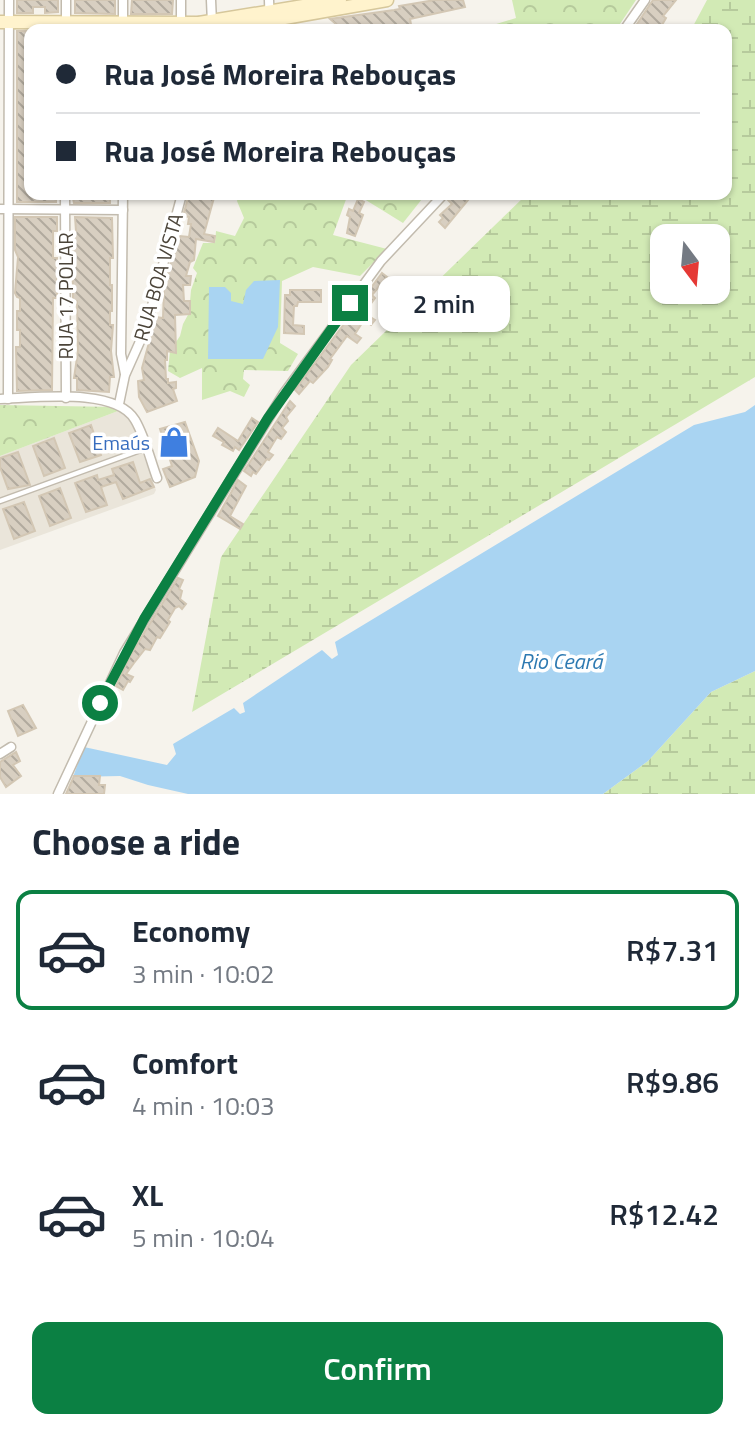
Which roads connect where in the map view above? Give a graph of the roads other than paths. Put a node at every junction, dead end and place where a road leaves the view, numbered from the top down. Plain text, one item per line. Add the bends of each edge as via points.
1 (9, 0) edge
2 (66, 0) edge
3 (123, 0) edge
4 (181, 0) edge
5 (211, 0) edge
6 (387, 0) edge
7 (645, 0) edge
8 (333, 3) edge
9 (269, 16) edge
10 (4, 22) edge
11 (35, 24) edge
12 (66, 24) edge
13 (123, 24) edge
14 (181, 24) edge
15 (208, 24) edge
16 (220, 24) edge
17 (628, 24) edge
18 (65, 200) edge
19 (123, 200) edge
20 (180, 200) edge
21 (438, 200) edge
22 (4, 209) edge
23 (65, 210) junction
24 (123, 210) junction
25 (125, 375) junction
26 (66, 398) junction
27 (4, 399) edge
28 (119, 404) junction
29 (146, 448) junction
30 (157, 478) dead end
31 (0, 501) edge
32 (11, 747) dead end
33 (0, 754) edge
34 (58, 794) edge

1 - 10 street
2 - 12 street
3 - 13 street
4 - 14 street
5 - 15 street
6 - 8 street
7 - 17 street
8 - 9 street
9 - 16 street
10 - 11 street
10 - 22 street
18 - 23 street, RUA 17 POLAR
19 - 24 street
20 - 25 street, RUA BOA VISTA via 146,328
21 - 34 street via 381,261 284,393 124,653
22 - 23 street
22 - 27 street
23 - 24 street
23 - 26 street, RUA 17 POLAR
24 - 25 street
25 - 28 street, RUA BOA VISTA
26 - 27 street
26 - 28 street
28 - 29 street via 135,420
29 - 30 street
29 - 31 lane
32 - 33 street

